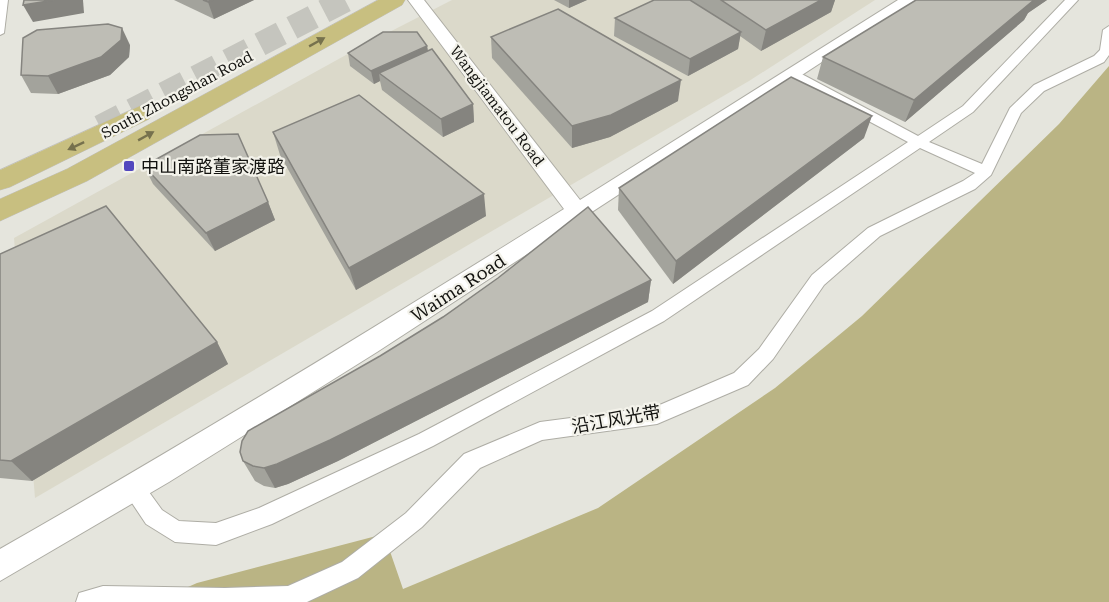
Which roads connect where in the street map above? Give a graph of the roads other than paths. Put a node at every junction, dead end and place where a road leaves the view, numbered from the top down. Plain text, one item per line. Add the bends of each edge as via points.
1 (4, 0) edge
2 (350, 0) edge
3 (394, 0) edge
4 (416, 0) edge
5 (909, 0) edge
6 (1072, 0) edge
7 (1109, 30) edge
8 (0, 33) edge
9 (791, 74) junction
10 (918, 142) junction
11 (986, 172) junction
12 (77, 175) junction
13 (0, 181) edge
14 (0, 204) edge
15 (0, 211) edge
16 (577, 211) junction
17 (133, 488) junction
18 (0, 566) edge
19 (88, 602) edge

1 - 8 lane
2 -> 13 main road, South Zhongshan Road via 109,131
12 -> 3 main road, South Zhongshan Road
4 - 16 street, Wangjiamatou Road
5 - 9 street, Waima Road
6 - 10 street via 968,109
7 - 11 street, 沿江风光带 via 1106,50 1099,58 1039,88 1016,111
9 - 10 street
9 - 16 street, Waima Road
10 - 11 street
10 - 17 street via 658,316 426,440 264,517 216,534 175,531 154,517
11 - 19 street, 沿江风光带 via 969,185 874,232 818,280 766,354 741,379 657,415 540,431 472,460 414,520 350,570 289,598 103,598
12 - 14 main road, South Zhongshan Road
12 - 15 main road, South Zhongshan Road
16 - 17 street, Waima Road via 368,345
17 - 18 street, Waima Road

